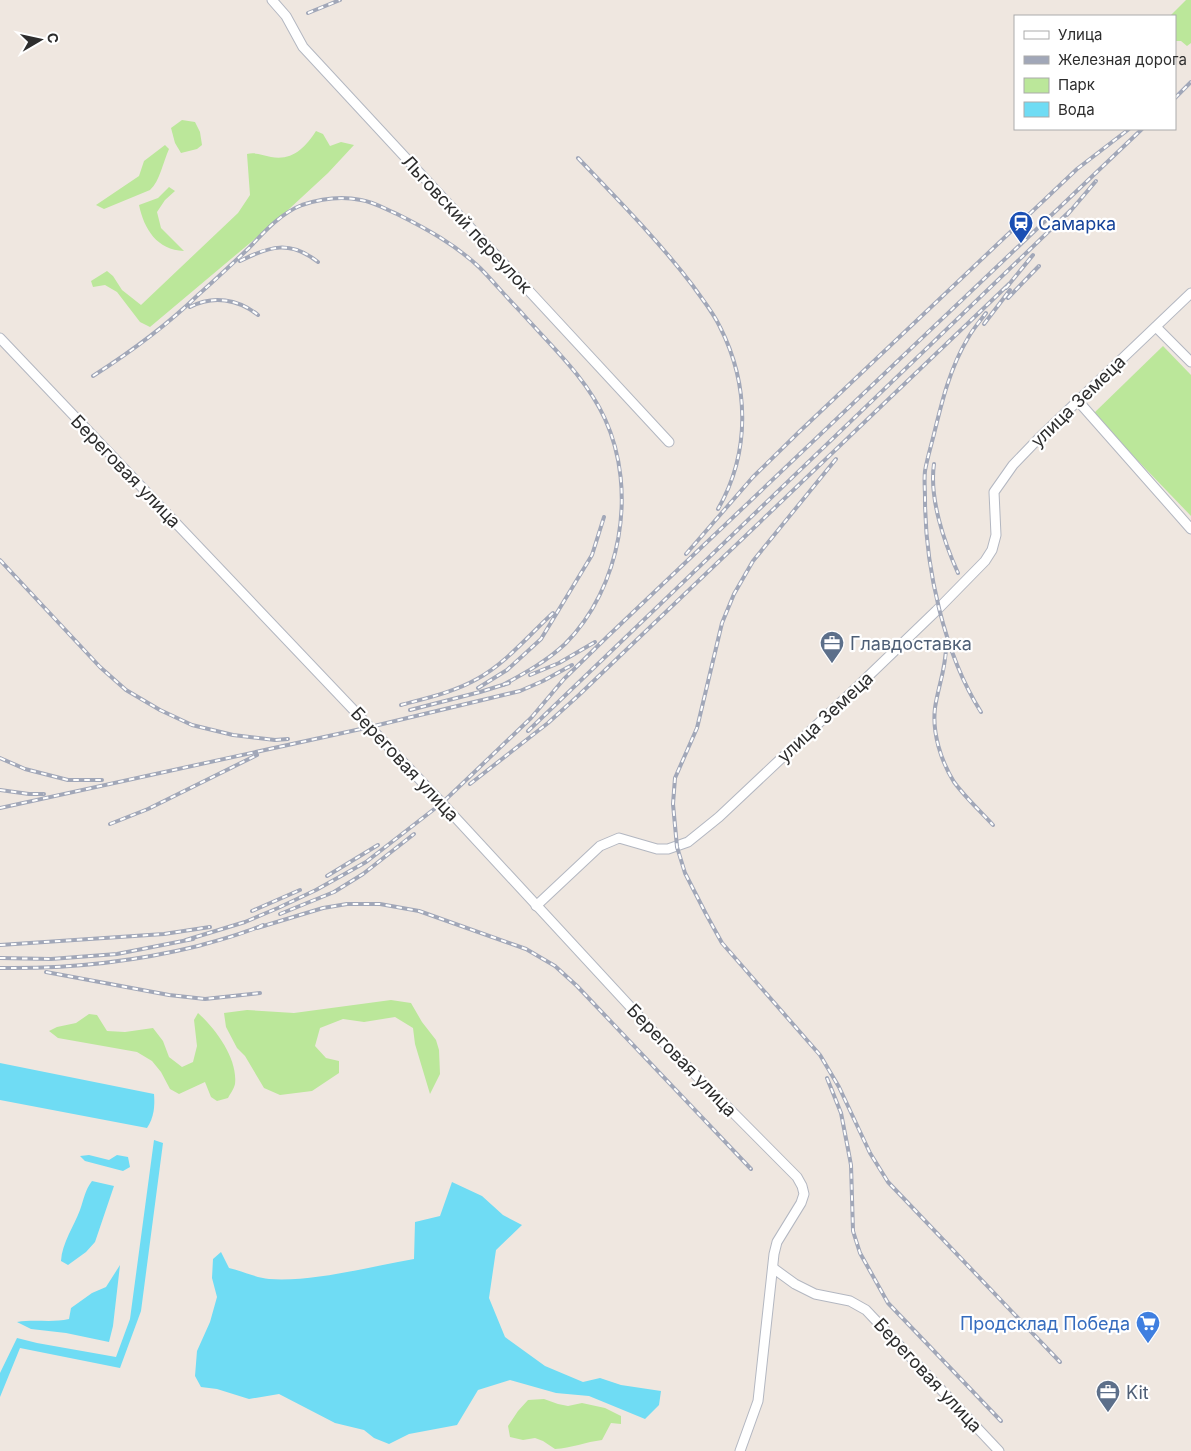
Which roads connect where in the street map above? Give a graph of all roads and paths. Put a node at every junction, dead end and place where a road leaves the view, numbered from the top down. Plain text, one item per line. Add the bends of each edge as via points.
1 (272, 0) edge
2 (1191, 293) edge
3 (1156, 327) junction
4 (0, 338) edge
5 (1191, 362) edge
6 (1078, 401) junction
7 (669, 442) dead end
8 (1191, 529) edge
9 (536, 906) junction
10 (773, 1268) junction
11 (740, 1451) edge
12 (1000, 1451) edge

1 - 7 street, Льговский переулок via 286,16 303,47
2 - 3 street, улица Земеца
3 - 5 street
3 - 6 street, улица Земеца
4 - 9 street, Береговая улица
6 - 8 street
6 - 9 street, улица Земеца via 999,482 994,492 996,536 985,560 903,643 754,784 697,836 677,847 657,849 619,838 600,846
9 - 10 street, Береговая улица via 797,1178 804,1194 777,1242
10 - 11 street via 758,1401
10 - 12 street, Береговая улица via 815,1294 850,1301 866,1310

